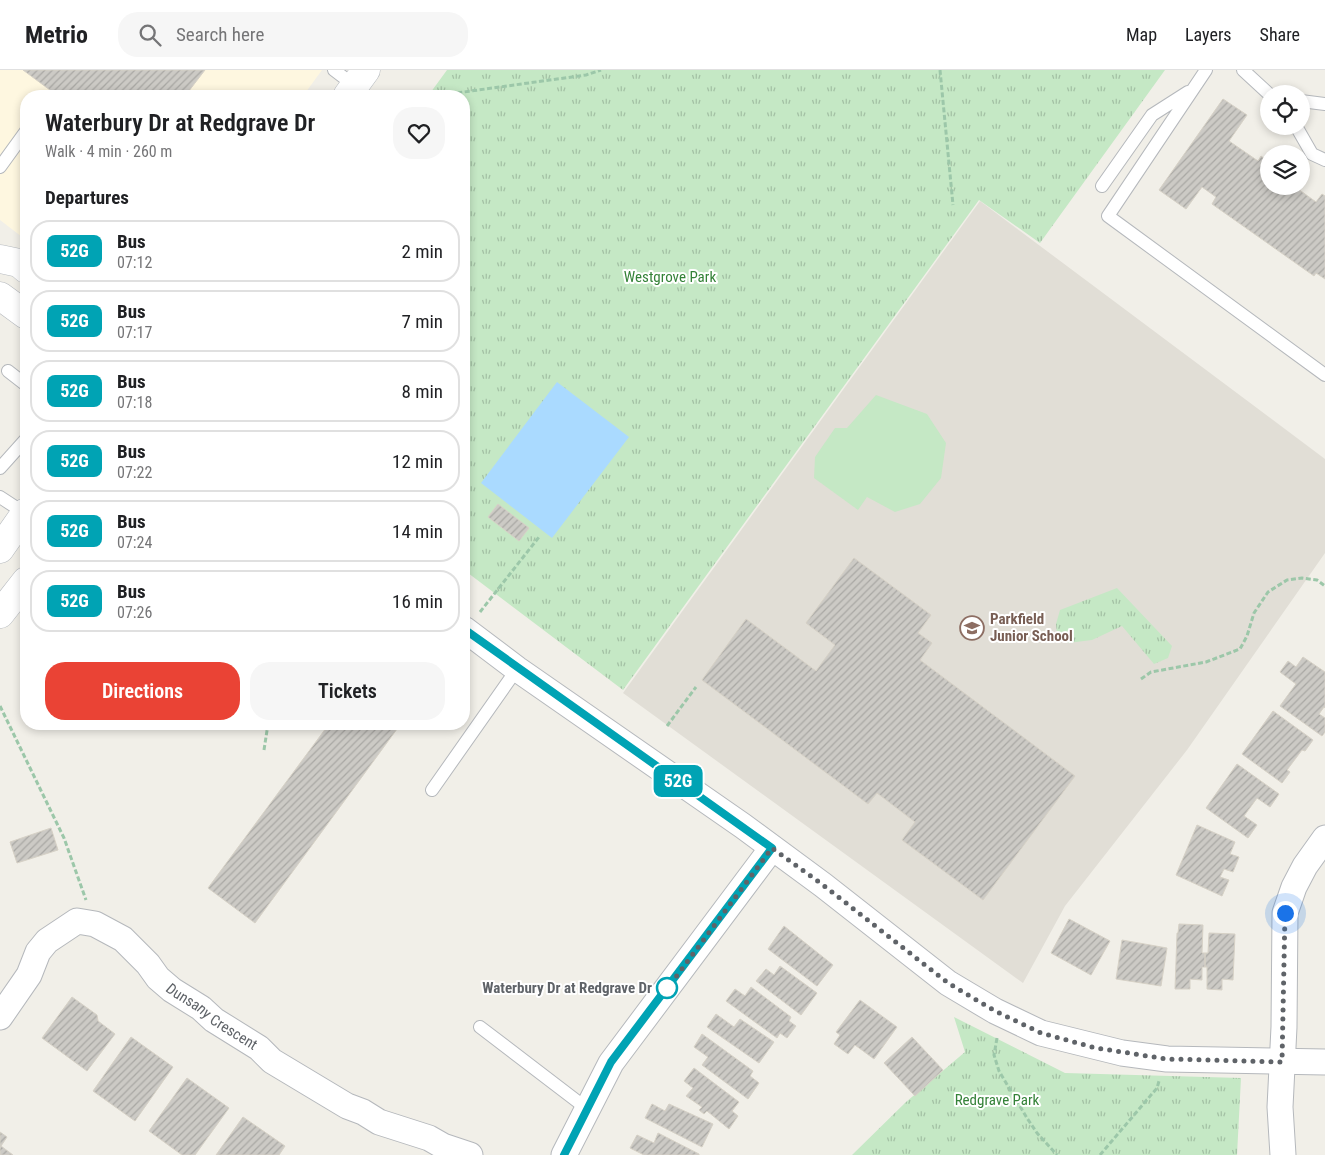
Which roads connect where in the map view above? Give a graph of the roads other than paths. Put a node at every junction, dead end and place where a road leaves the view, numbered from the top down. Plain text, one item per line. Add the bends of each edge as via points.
1 (1206, 70) edge
2 (1243, 70) edge
3 (1260, 86) edge
4 (1193, 88) junction
5 (1310, 102) edge
6 (1325, 104) edge
7 (1301, 135) edge
8 (20, 139) edge
9 (1325, 160) edge
10 (0, 167) edge
11 (1102, 186) dead end
12 (0, 259) edge
13 (20, 264) edge
14 (0, 296) edge
15 (20, 311) edge
16 (8, 371) dead end
17 (1325, 376) edge
18 (20, 380) edge
19 (20, 446) edge
20 (0, 468) edge
21 (0, 497) edge
22 (20, 509) edge
23 (20, 521) edge
24 (0, 549) edge
25 (20, 589) edge
26 (0, 614) edge
27 (470, 634) edge
28 (517, 669) junction
29 (432, 790) dead end
30 (1325, 838) edge
31 (772, 848) junction
32 (0, 1017) edge
33 (480, 1027) dead end
34 (1282, 1062) junction
35 (1325, 1062) edge
36 (586, 1108) junction
37 (470, 1155) edge
38 (564, 1155) edge
39 (1283, 1155) edge

1 - 4 lane
2 - 3 lane
4 - 11 lane via 1152,115
4 - 17 lane via 1108,216
5 - 6 lane
7 - 9 lane via 1312,154
8 - 10 lane
12 - 13 main road
14 - 15 main road
16 - 18 lane
19 - 20 lane
21 - 22 lane
23 - 24 main road
25 - 26 main road
27 - 28 street
28 - 29 lane
28 - 31 street
30 - 34 street via 1305,866 1285,913
31 - 34 street via 948,983 1041,1033 1122,1053 1167,1059
31 - 36 street via 611,1062
32 - 37 street, Dunsany Crescent via 29,975 38,952 47,941 77,921 95,924 123,939 172,990 288,1071 379,1122
33 - 36 lane
34 - 35 street
34 - 39 street
36 - 38 street

